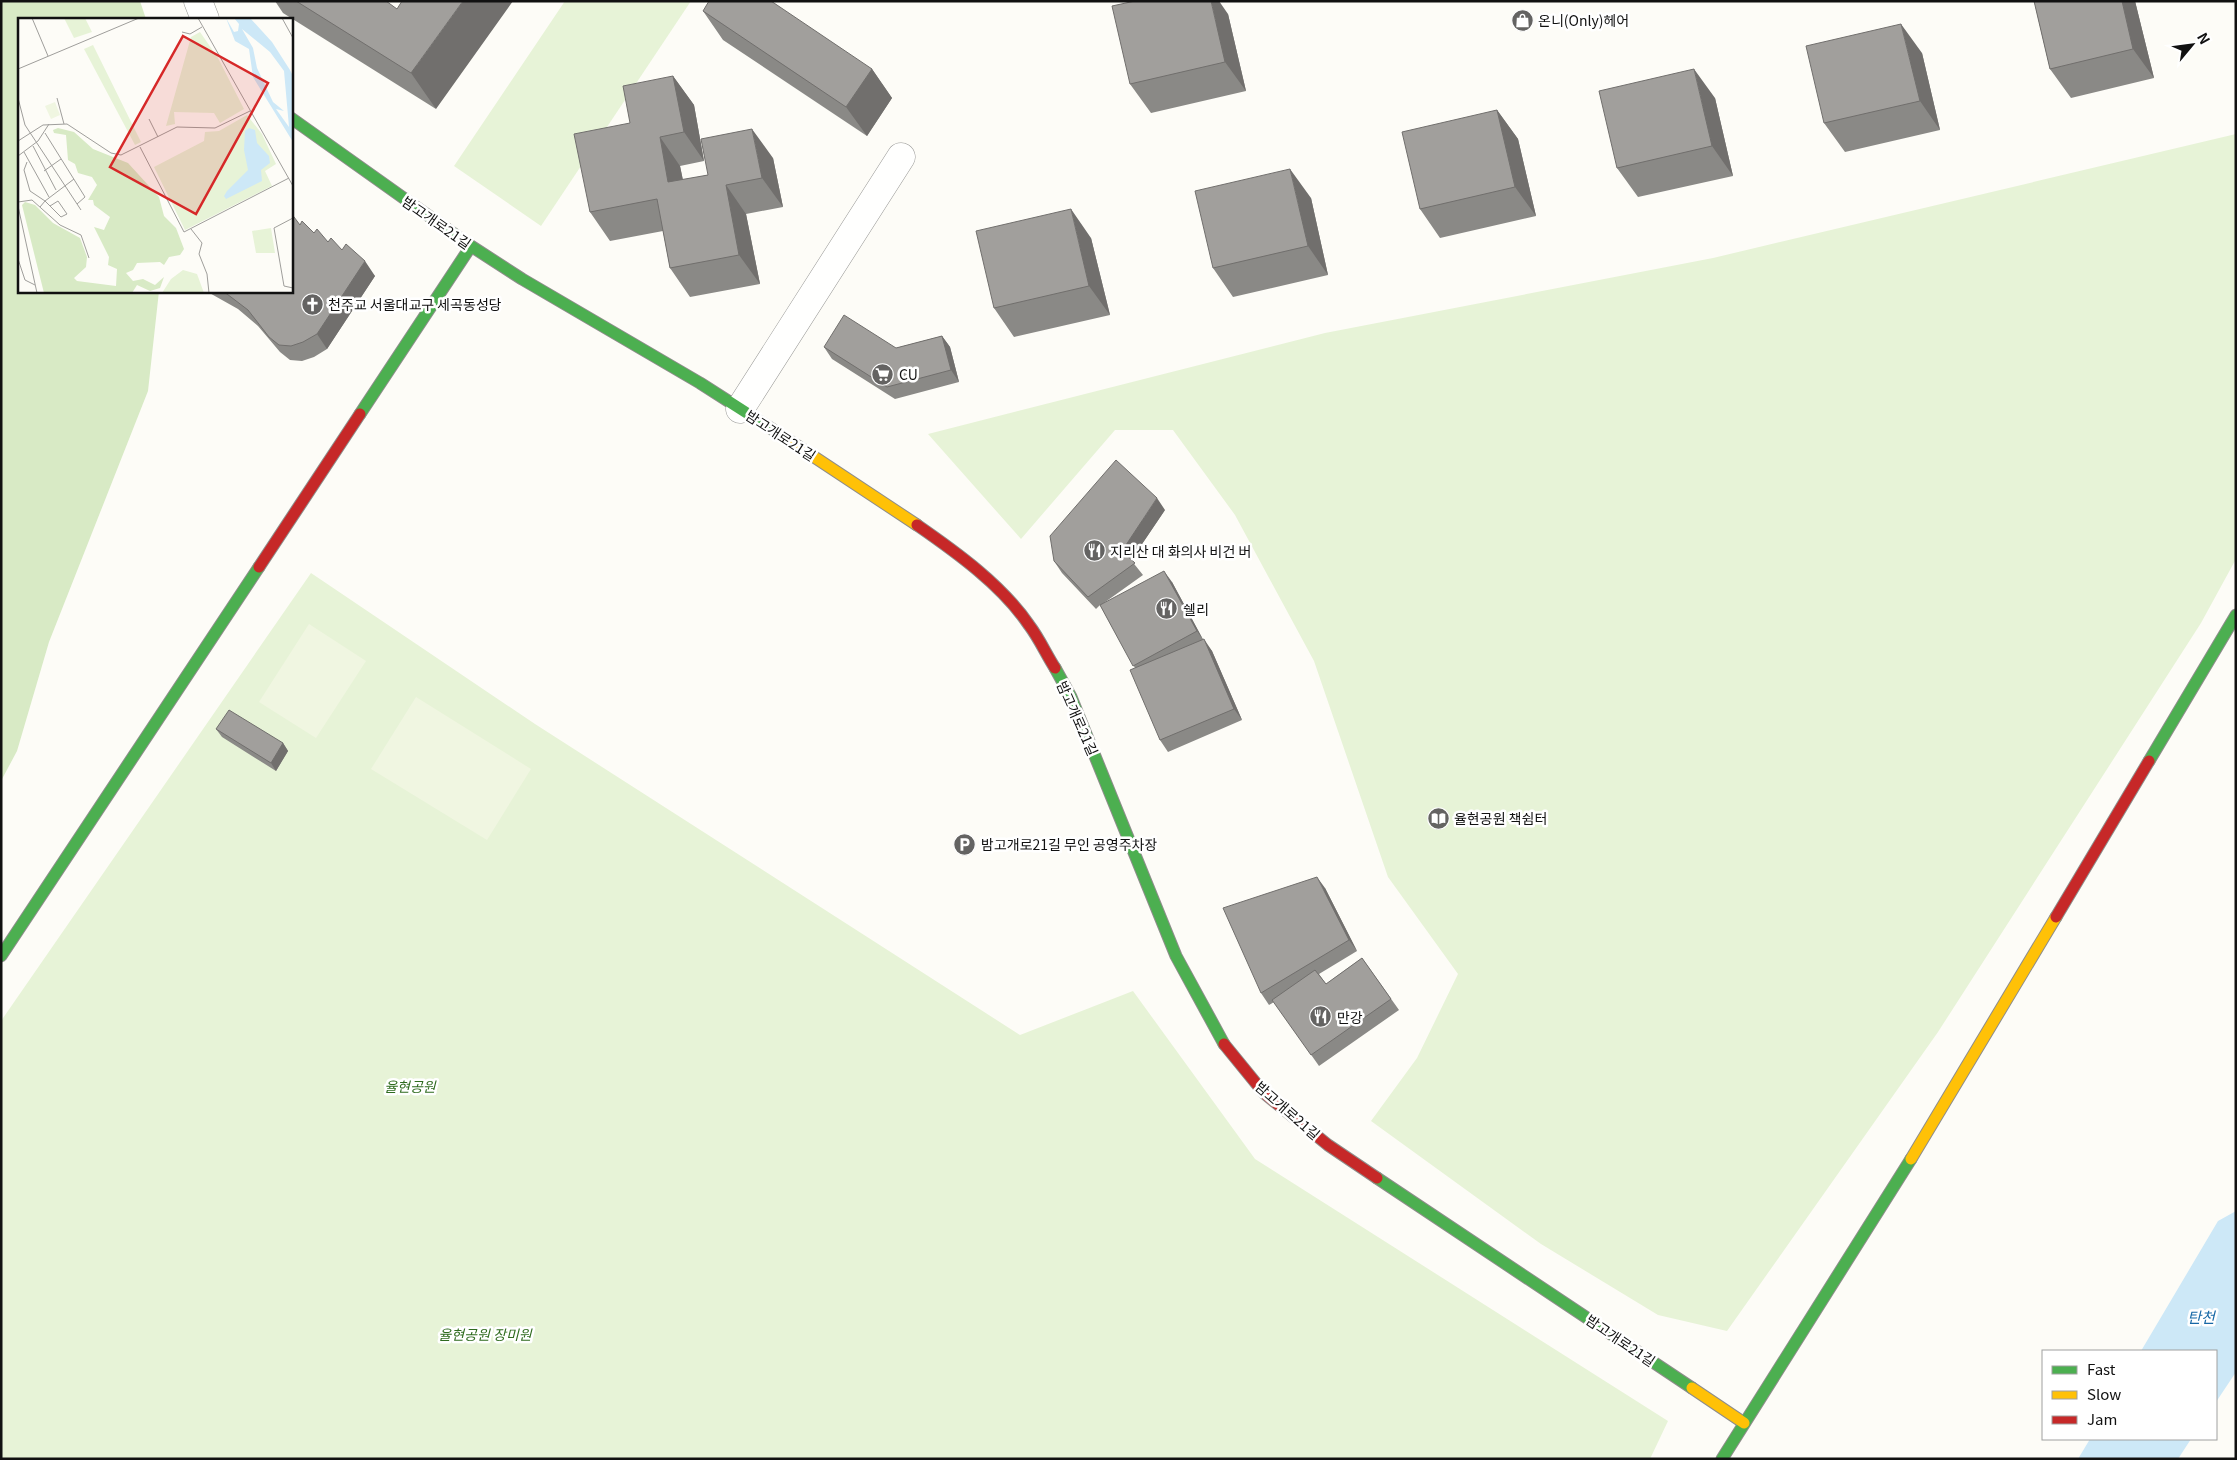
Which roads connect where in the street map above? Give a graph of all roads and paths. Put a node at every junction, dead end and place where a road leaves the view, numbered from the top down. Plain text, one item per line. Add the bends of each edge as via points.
1 (198, 1) edge
2 (205, 18) edge
3 (292, 119) edge
4 (901, 157) dead end
5 (471, 246) junction
6 (740, 409) junction
7 (2236, 615) edge
8 (1, 956) edge
9 (1744, 1423) junction
10 (1722, 1459) edge

1 - 2 street
3 - 5 street, 밤고개로21길
4 - 6 street
5 - 6 street, 밤고개로21길
5 - 8 street
6 - 9 street, 밤고개로21길 via 952,549 995,586 1029,624 1071,697 1176,956 1222,1041 1264,1093 1328,1145
7 - 9 street via 1882,1208
9 - 10 street

